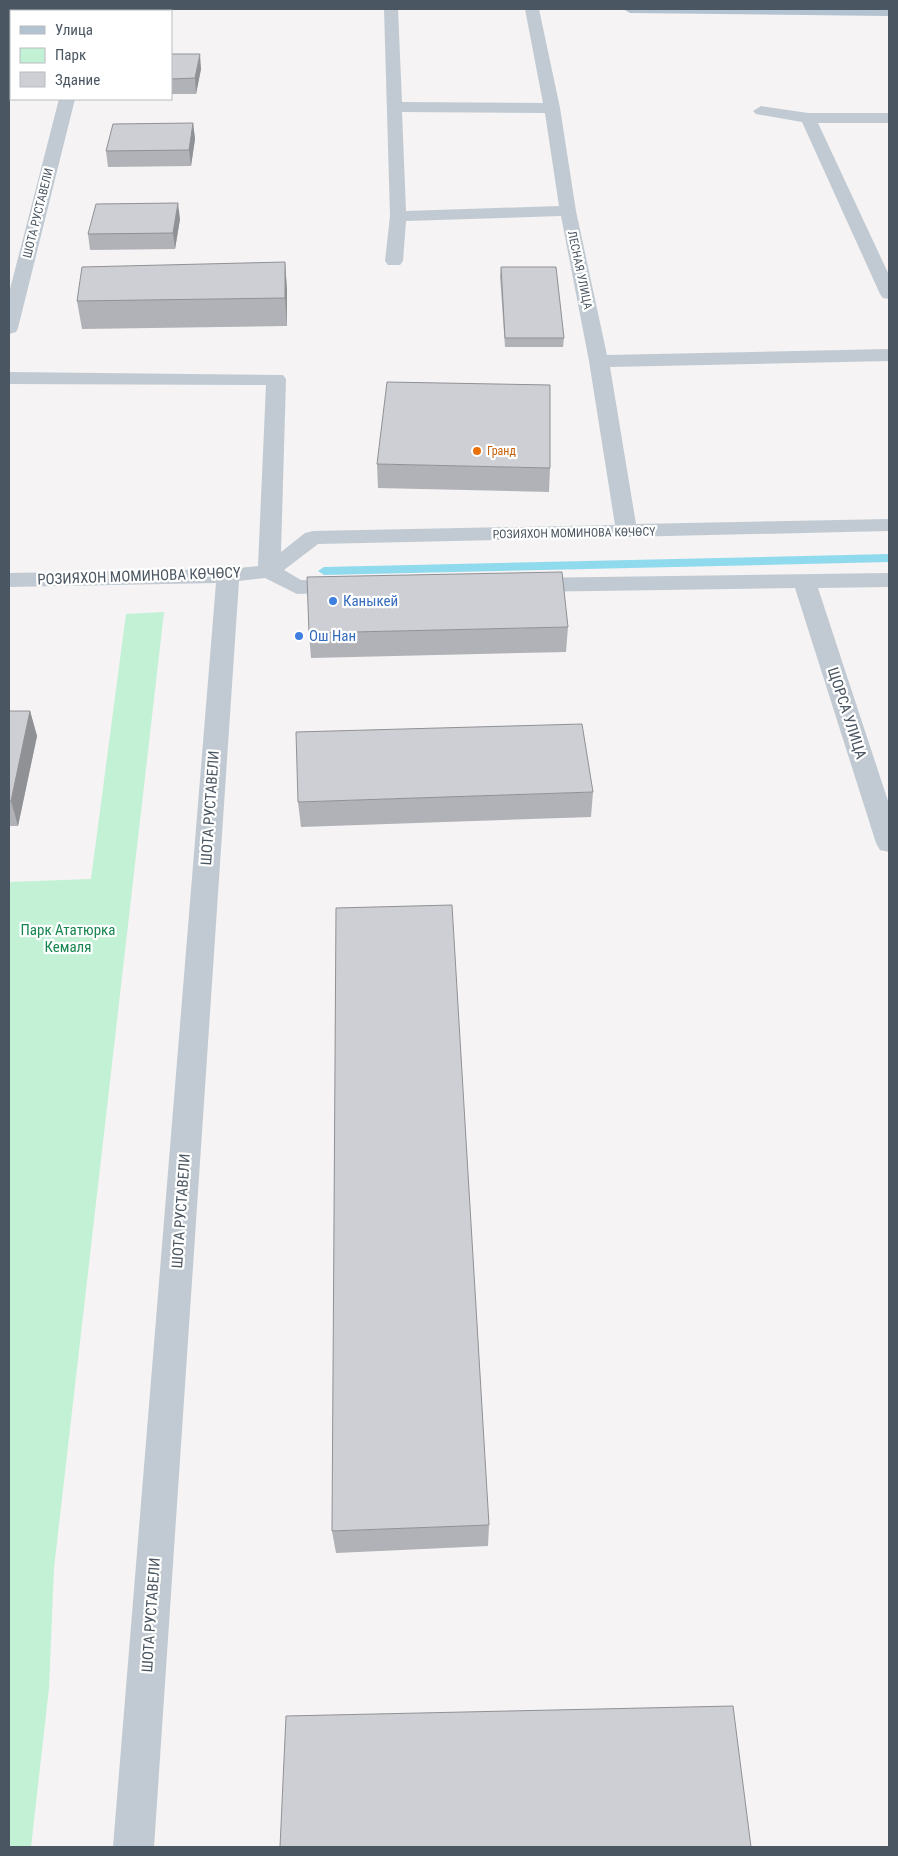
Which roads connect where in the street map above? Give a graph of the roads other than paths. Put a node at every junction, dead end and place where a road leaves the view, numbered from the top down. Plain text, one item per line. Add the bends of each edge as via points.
1 (391, 9) edge
2 (532, 9) edge
3 (630, 9) edge
4 (889, 12) edge
5 (67, 100) edge
6 (395, 107) junction
7 (552, 108) junction
8 (761, 111) dead end
9 (808, 118) junction
10 (889, 118) edge
11 (568, 211) junction
12 (398, 216) junction
13 (394, 261) dead end
14 (889, 294) edge
15 (9, 328) edge
16 (889, 355) edge
17 (599, 361) junction
18 (9, 378) edge
19 (889, 525) edge
20 (627, 532) junction
21 (269, 571) junction
22 (228, 576) junction
23 (9, 580) edge
24 (889, 580) edge
25 (805, 583) junction
26 (506, 585) edge
27 (367, 586) edge
28 (889, 843) edge
29 (133, 1847) edge

1 - 6 street
2 - 7 street, ЛЕСНАЯ УЛИЦА
3 - 4 main road
5 - 15 street, ШОТА РУСТАВЕЛИ
6 - 7 street
6 - 12 street
7 - 11 street, ЛЕСНАЯ УЛИЦА
8 - 9 street
9 - 10 street
9 - 14 street
11 - 12 street
11 - 17 street, ЛЕСНАЯ УЛИЦА
12 - 13 street
16 - 17 street
17 - 20 street, ЛЕСНАЯ УЛИЦА
18 - 21 street via 276,379
19 - 20 street, РОЗИЯХОН МОМИНОВА КӨЧӨСҮ
20 - 21 street, РОЗИЯХОН МОМИНОВА КӨЧӨСҮ via 313,538
21 - 22 street, РОЗИЯХОН МОМИНОВА КӨЧӨСҮ
21 - 27 street via 297,587
22 - 23 street, РОЗИЯХОН МОМИНОВА КӨЧӨСҮ
22 - 29 street, ШОТА РУСТАВЕЛИ
24 - 25 street
25 - 26 street
25 - 28 street, ЩОРСА УЛИЦА

